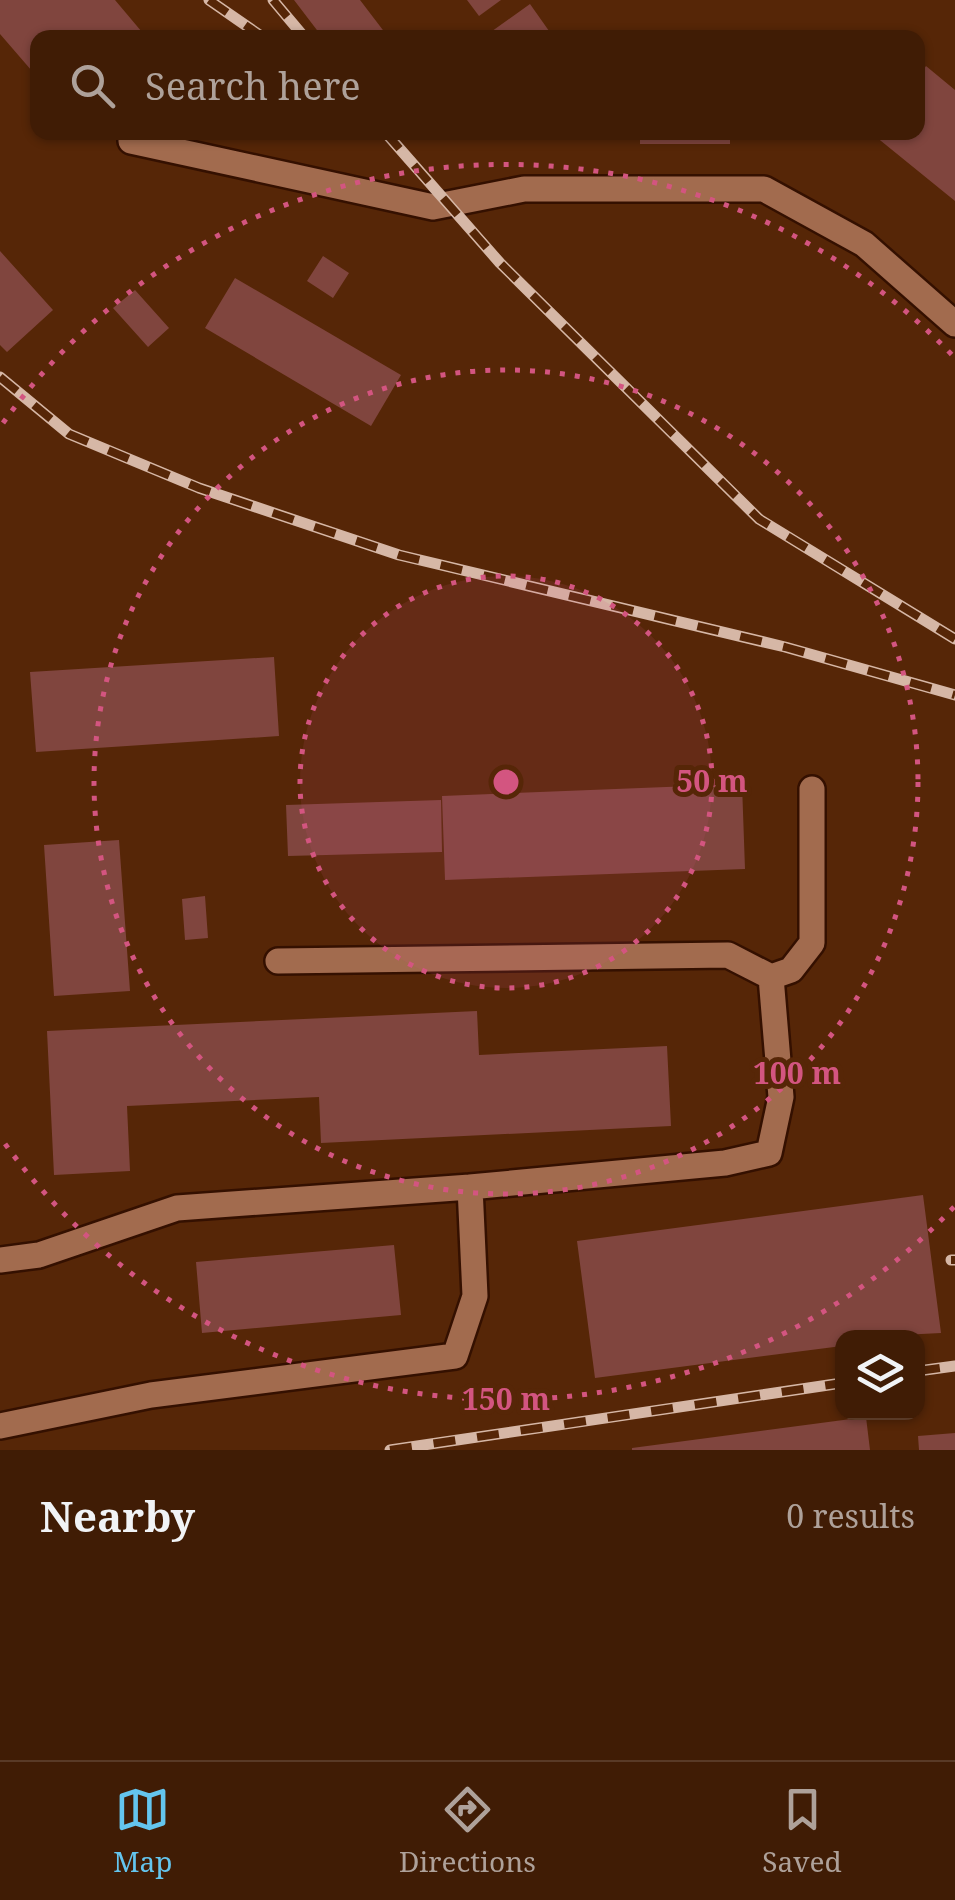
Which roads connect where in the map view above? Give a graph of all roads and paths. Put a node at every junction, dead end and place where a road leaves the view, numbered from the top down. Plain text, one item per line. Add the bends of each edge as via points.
1 (130, 141) dead end
2 (955, 324) edge
3 (812, 789) dead end
4 (278, 961) dead end
5 (771, 977) junction
6 (470, 1187) junction
7 (0, 1260) edge
8 (0, 1426) edge

1 - 2 street via 434,207 524,190 764,188 864,244
3 - 5 street via 812,943 791,970
4 - 5 street via 728,955
5 - 6 street via 781,1097 768,1153 725,1163
6 - 7 street via 177,1208 39,1256
6 - 8 street via 475,1296 455,1356 151,1394

